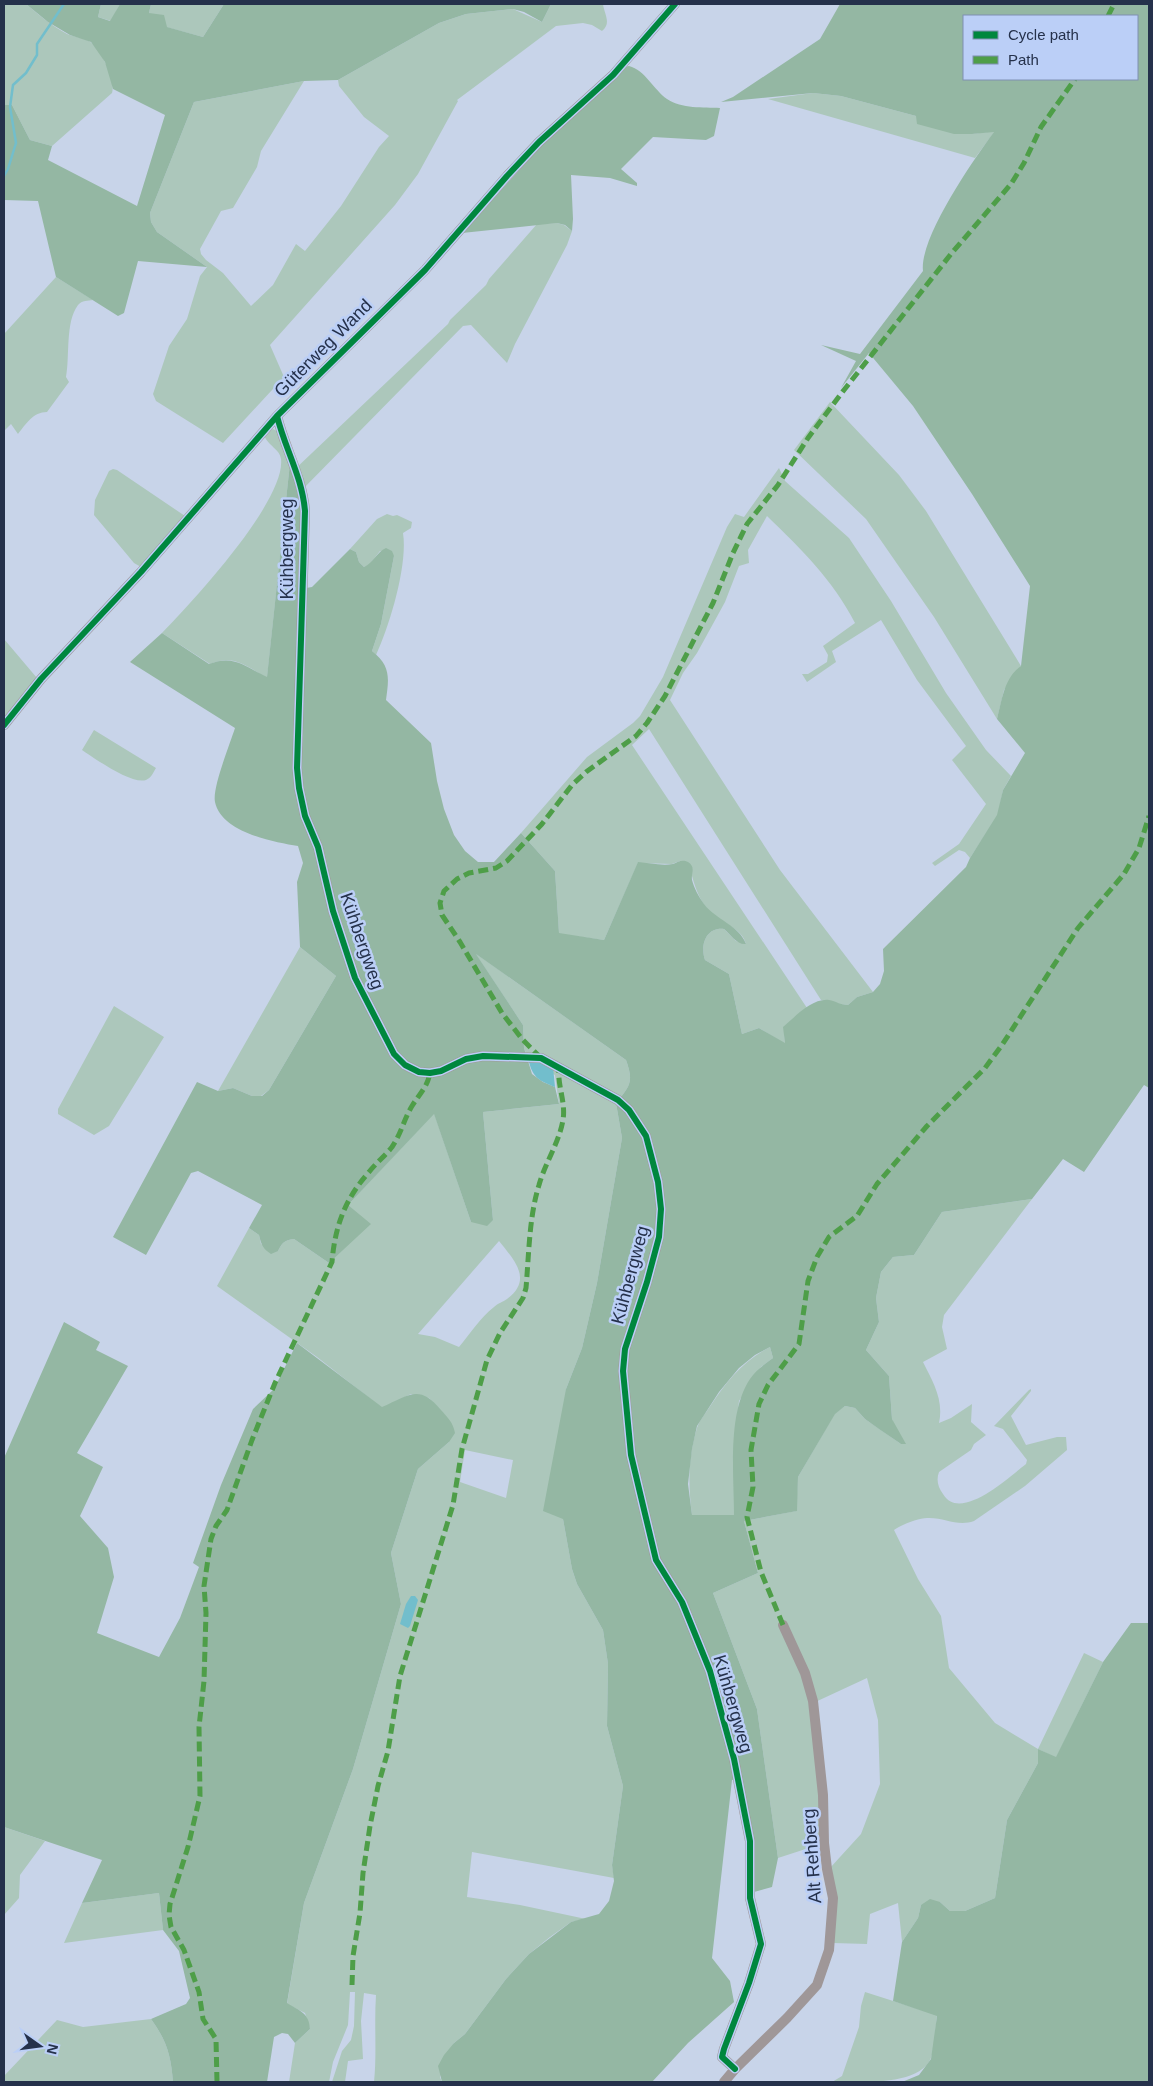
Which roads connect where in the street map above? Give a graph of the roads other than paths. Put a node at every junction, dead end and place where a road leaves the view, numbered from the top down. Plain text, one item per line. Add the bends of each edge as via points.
1 (675, 4) edge
2 (277, 416) junction
3 (4, 724) edge
4 (784, 1625) dead end
5 (735, 2070) junction
6 (724, 2082) edge

1 - 2 street, Güterweg Wand via 613,75 539,142 507,176 425,270
2 - 3 street, Güterweg Wand
2 - 5 street, Kühbergweg via 299,476 305,511 297,758 299,788 355,978 394,1054 404,1065 430,1073 483,1056 541,1058 618,1100 629,1110 646,1136 651,1154 661,1209 659,1237 625,1349 623,1371 635,1479 656,1560 682,1602 710,1671 734,1759 750,1841 750,1898 761,1944 722,2057
4 - 5 street, Alt Rehberg via 805,1673 813,1701 824,1795 824,1843 833,1898 829,1950 816,1985
5 - 6 street, Alt Rehberg

